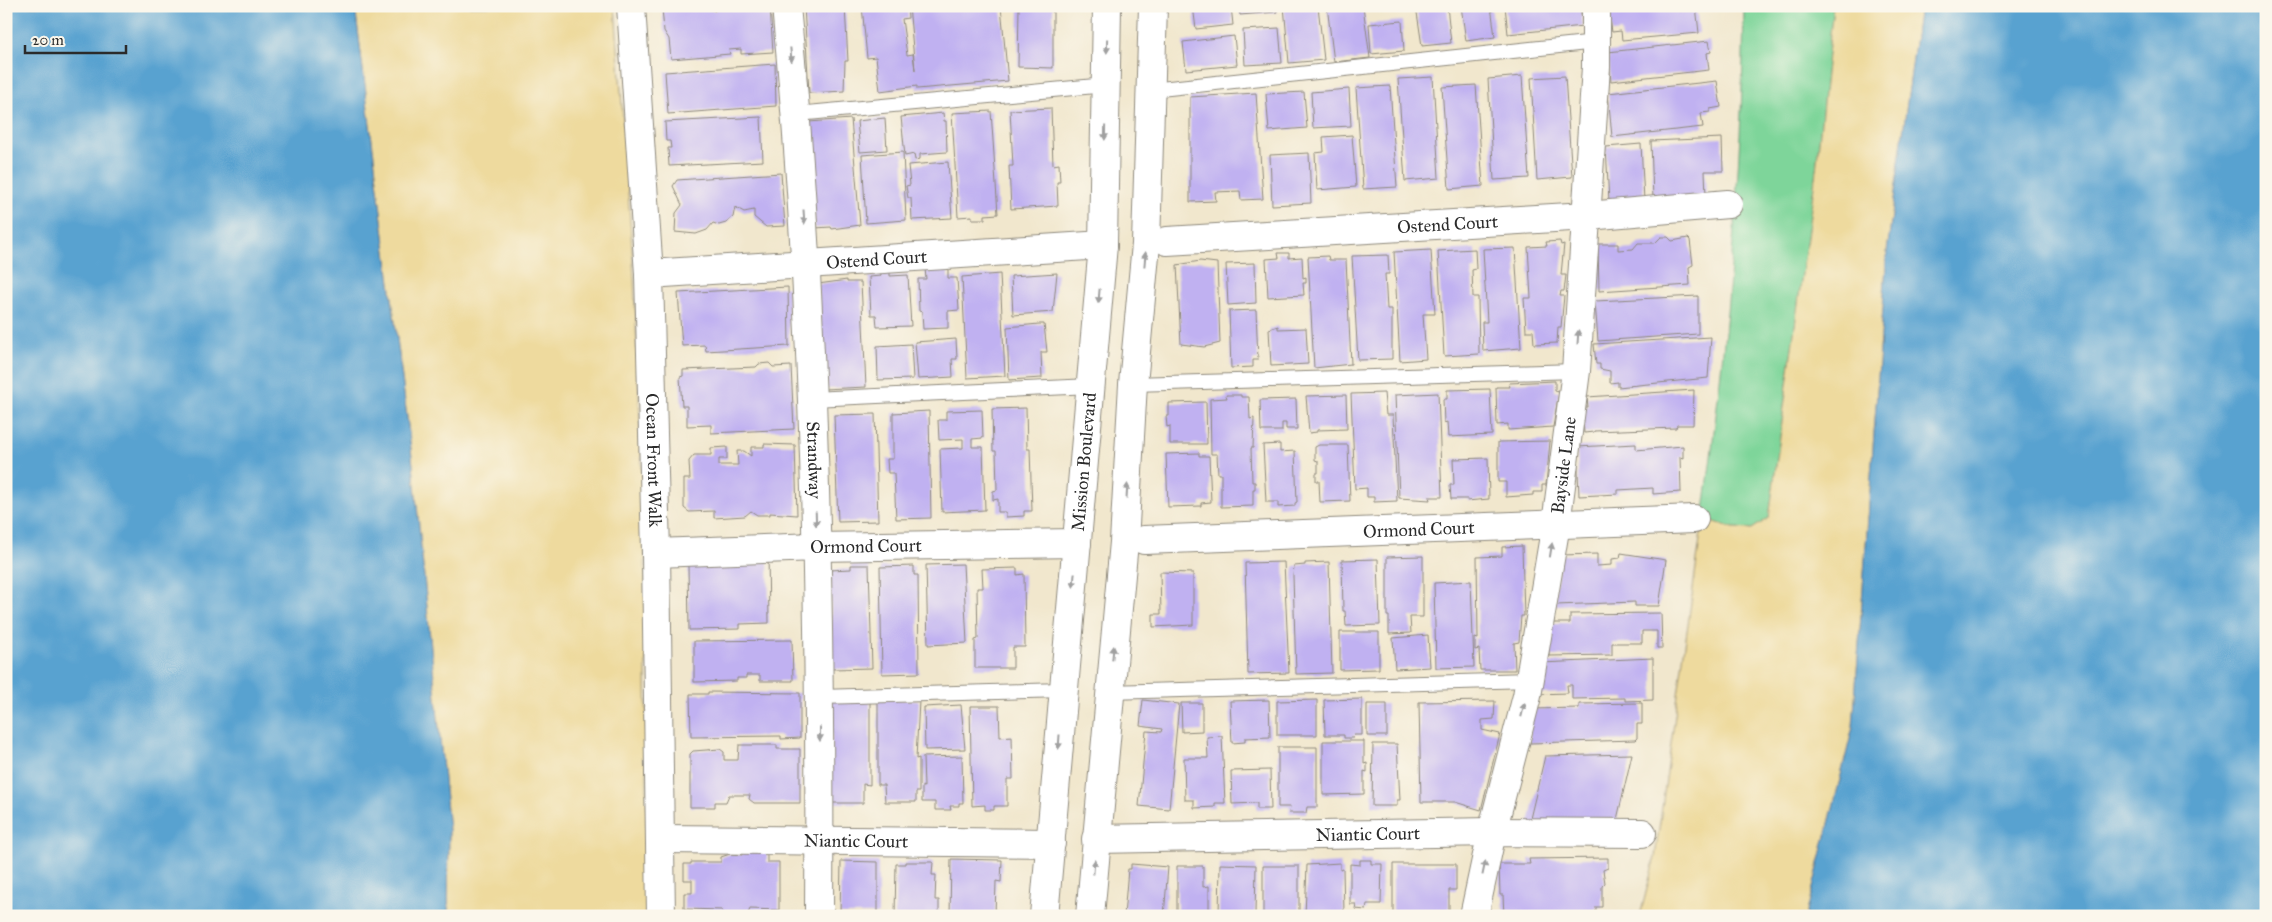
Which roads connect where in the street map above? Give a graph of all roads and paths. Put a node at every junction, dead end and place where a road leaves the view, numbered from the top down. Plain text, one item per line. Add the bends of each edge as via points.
1 (631, 6) edge
2 (786, 6) edge
3 (1107, 6) edge
4 (1153, 6) edge
5 (1596, 6) edge
6 (1596, 42) junction
7 (1106, 85) junction
8 (1151, 90) junction
9 (797, 114) junction
10 (1728, 204) dead end
11 (1587, 216) junction
12 (1167, 241) dead end
13 (1103, 245) junction
14 (807, 263) junction
15 (649, 274) junction
16 (1576, 371) junction
17 (1133, 384) junction
18 (1091, 386) junction
19 (812, 399) junction
20 (1694, 519) dead end
21 (1556, 524) junction
22 (1144, 540) dead end
23 (1077, 543) junction
24 (816, 547) junction
25 (656, 553) junction
26 (1530, 680) junction
27 (1063, 690) junction
28 (1109, 692) junction
29 (820, 697) junction
30 (1492, 832) junction
31 (1642, 833) dead end
32 (661, 839) junction
33 (1096, 839) junction
34 (820, 841) junction
35 (1051, 843) junction
36 (661, 916) edge
37 (819, 916) edge
38 (1044, 916) edge
39 (1090, 916) edge
40 (1474, 916) edge

1 - 15 street, Ocean Front Walk
2 -> 9 street, Strandway
3 -> 7 street, Mission Boulevard
4 - 8 street
5 - 6 street, Bayside Lane
6 - 8 lane
6 - 11 street, Bayside Lane
7 - 9 lane
7 -> 13 street, Mission Boulevard
17 -> 8 street via 1146,244
9 -> 14 street, Strandway
10 - 11 street, Ostend Court
11 - 12 street, Ostend Court
16 -> 11 street, Bayside Lane
13 - 14 street, Ostend Court
13 -> 18 street, Mission Boulevard
14 - 15 street, Ostend Court
14 - 19 street, Strandway
15 - 25 street, Ocean Front Walk
16 - 17 lane
16 - 21 street, Bayside Lane
28 -> 17 street via 1124,542
18 - 19 lane
18 - 23 street, Mission Boulevard
19 -> 24 street, Strandway
20 - 21 street, Ormond Court
21 - 22 street, Ormond Court
26 -> 21 street, Bayside Lane
23 - 24 street, Ormond Court
23 -> 27 street, Mission Boulevard
24 - 25 street, Ormond Court
24 - 29 street, Strandway
25 - 32 street, Ocean Front Walk
26 - 28 lane
30 -> 26 street, Bayside Lane
27 - 29 lane
27 -> 35 street, Mission Boulevard
28 - 33 street
29 -> 34 street, Strandway
30 - 31 street, Niantic Court
30 - 33 street, Niantic Court
40 -> 30 street, Bayside Lane
32 - 34 street, Niantic Court
32 - 36 street, Ocean Front Walk
39 -> 33 street
34 - 35 street, Niantic Court
34 - 37 street, Strandway
35 - 38 street, Mission Boulevard

